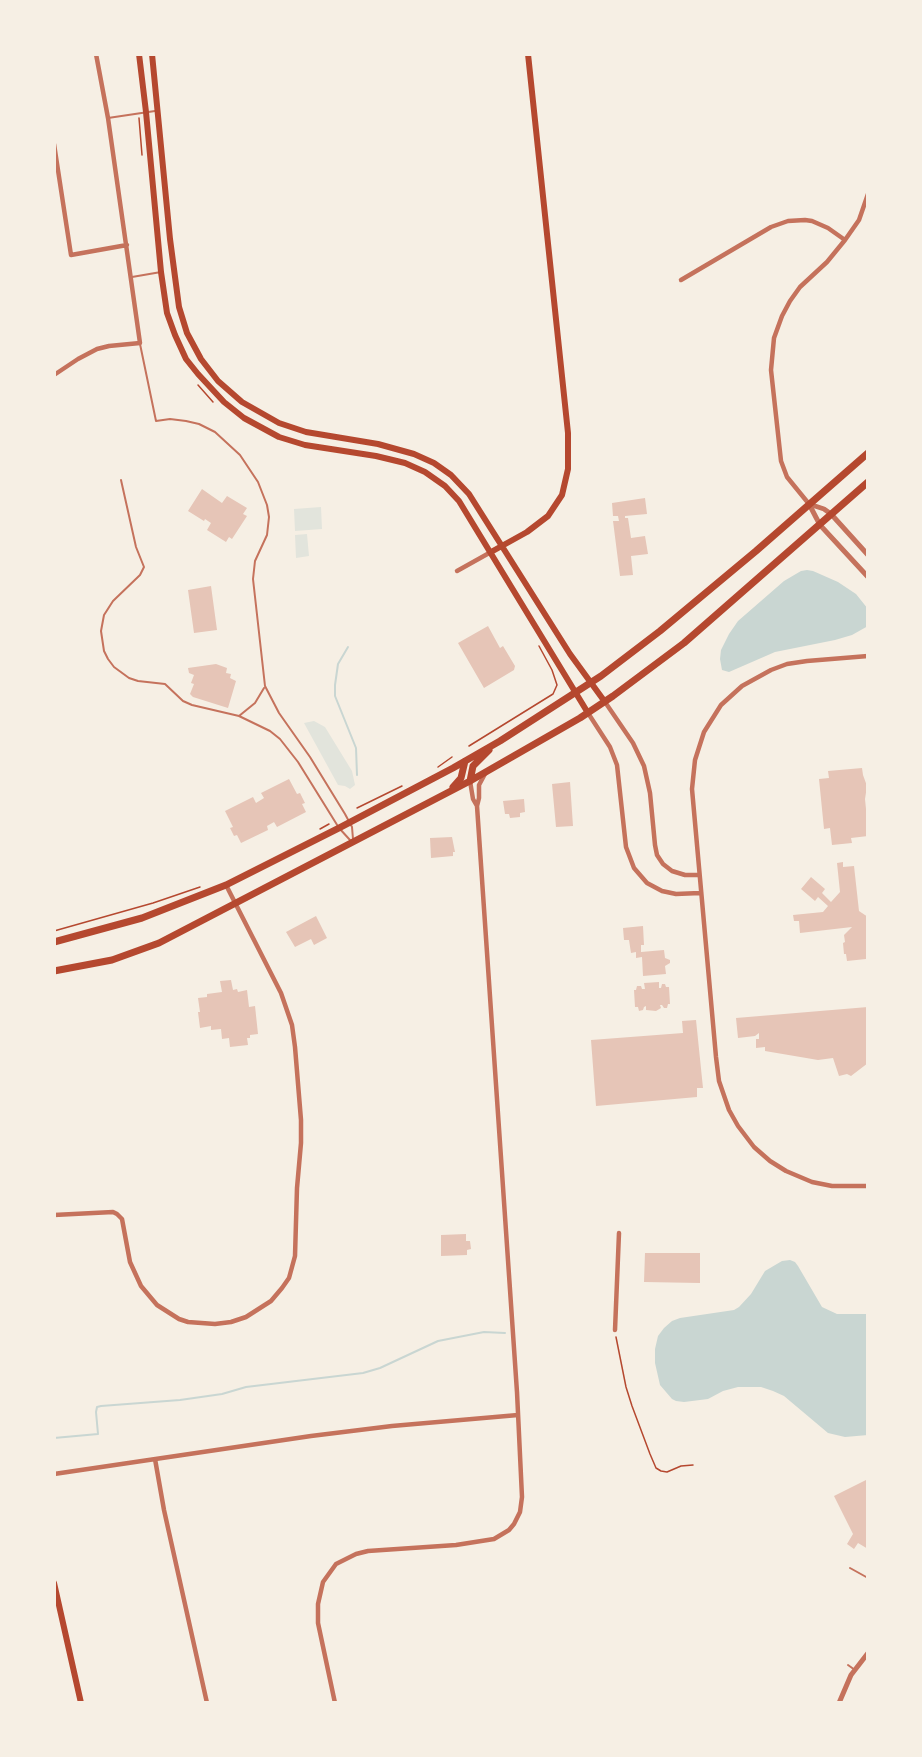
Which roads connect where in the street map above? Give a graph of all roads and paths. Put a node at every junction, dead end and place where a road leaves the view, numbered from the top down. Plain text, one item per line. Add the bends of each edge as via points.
1 (96, 54) edge
2 (139, 54) edge
3 (152, 54) edge
4 (528, 54) edge
5 (158, 110) junction
6 (142, 112) junction
7 (108, 118) junction
8 (54, 144) edge
9 (143, 159) dead end
10 (868, 194) edge
11 (845, 240) junction
12 (127, 245) junction
13 (160, 272) junction
14 (132, 277) junction
15 (681, 280) dead end
16 (140, 343) junction
17 (54, 375) edge
18 (195, 382) dead end
19 (215, 403) dead end
20 (868, 453) edge
21 (121, 480) dead end
22 (868, 482) edge
23 (809, 504) junction
24 (831, 514) junction
25 (820, 525) junction
26 (503, 545) junction
27 (491, 552) junction
28 (868, 555) edge
29 (457, 572) dead end
30 (868, 577) edge
31 (536, 642) dead end
32 (868, 656) edge
33 (590, 682) junction
34 (265, 686) junction
35 (575, 693) junction
36 (605, 702) junction
37 (588, 713) junction
38 (239, 716) junction
39 (500, 741) junction
40 (469, 746) dead end
41 (452, 757) dead end
42 (465, 761) junction
43 (432, 771) dead end
44 (487, 771) junction
45 (470, 781) junction
46 (410, 782) dead end
47 (448, 792) junction
48 (477, 806) junction
49 (357, 808) dead end
50 (332, 822) dead end
51 (350, 823) junction
52 (339, 828) junction
53 (312, 833) dead end
54 (352, 842) junction
55 (699, 875) junction
56 (207, 884) dead end
57 (226, 885) junction
58 (700, 893) junction
59 (236, 904) junction
60 (54, 931) edge
61 (54, 942) edge
62 (54, 971) edge
63 (868, 1186) edge
64 (54, 1215) edge
65 (619, 1233) dead end
66 (615, 1330) joint
67 (518, 1415) junction
68 (155, 1459) junction
69 (693, 1465) dead end
70 (54, 1474) edge
71 (850, 1568) dead end
72 (868, 1578) edge
73 (54, 1583) edge
74 (868, 1653) edge
75 (848, 1665) dead end
76 (855, 1670) junction
77 (81, 1703) edge
78 (207, 1703) edge
79 (335, 1703) edge
80 (838, 1703) edge

1 - 7 street
2 - 6 main road
3 - 5 main road
4 - 26 main road via 569,458 564,489 555,507 538,525
5 - 6 lane
5 - 26 main road via 179,307 201,359 218,381 242,402 279,423 306,432 378,444 434,463 469,494
6 - 7 lane
6 - 9 path
6 - 13 main road
7 - 12 street
8 - 12 street via 71,255
10 - 11 street via 859,220
11 - 15 street via 812,221 788,221
11 - 23 street via 790,301 778,325 771,355 781,461
12 - 14 street
13 - 14 lane
13 - 27 main road via 167,313 186,359 224,402 279,437 376,456 425,472 459,501
14 - 16 street
16 - 17 street via 97,349
16 - 34 lane via 156,421 186,421 215,432 244,459 261,488 269,521 253,579
18 - 19 path
20 - 23 main road
21 - 38 lane via 144,567 104,615 100,631 104,651 114,667 129,678 165,684 192,705
22 - 24 main road
23 - 24 street
23 - 25 street
23 - 33 main road via 689,608
24 - 25 main road
24 - 28 street
25 - 30 street
25 - 36 main road via 684,643
26 - 27 main road
26 - 33 main road
27 - 29 street
27 - 35 main road
31 - 40 path via 557,688
32 - 55 street via 787,664 742,686 721,705 701,739 693,772
33 - 35 main road
33 - 36 main road
34 - 38 lane via 255,703
34 - 51 lane
35 - 37 main road
35 - 39 main road
36 - 37 main road
36 - 55 street via 644,766 657,855 672,871
37 - 44 main road
37 - 58 street via 617,765 630,862 647,883 662,891
38 - 52 lane via 280,739
39 - 42 main road
39 - 45 main road via 473,766
41 - 43 path
42 - 47 main road via 461,778
42 - 51 main road
44 - 45 main road
44 - 48 street via 479,785
45 - 47 main road
45 - 48 street
46 - 49 path
47 - 54 main road
48 - 67 street
50 - 53 path
51 - 52 main road
51 - 54 lane
52 - 54 lane
52 - 57 main road
54 - 59 main road
55 - 58 street
56 - 60 path
57 - 59 street
57 - 61 main road via 142,918
58 - 63 street via 718,1071 733,1118 754,1147 786,1171 837,1187
59 - 62 main road via 137,952
59 - 64 street via 287,1007 296,1047 301,1143 295,1256 289,1278 275,1298 246,1317 215,1324 179,1319 157,1305 141,1286 129,1262 122,1220 117,1214
65 - 66 street
66 - 69 path via 626,1387 656,1468 667,1472
67 - 68 street via 380,1427
67 - 79 street via 522,1497 518,1518 509,1530 485,1541 368,1551 345,1559 329,1572 320,1590 318,1616
68 - 70 street
68 - 78 street
71 - 72 lane
73 - 77 main road
74 - 76 street
75 - 76 lane
76 - 80 street

